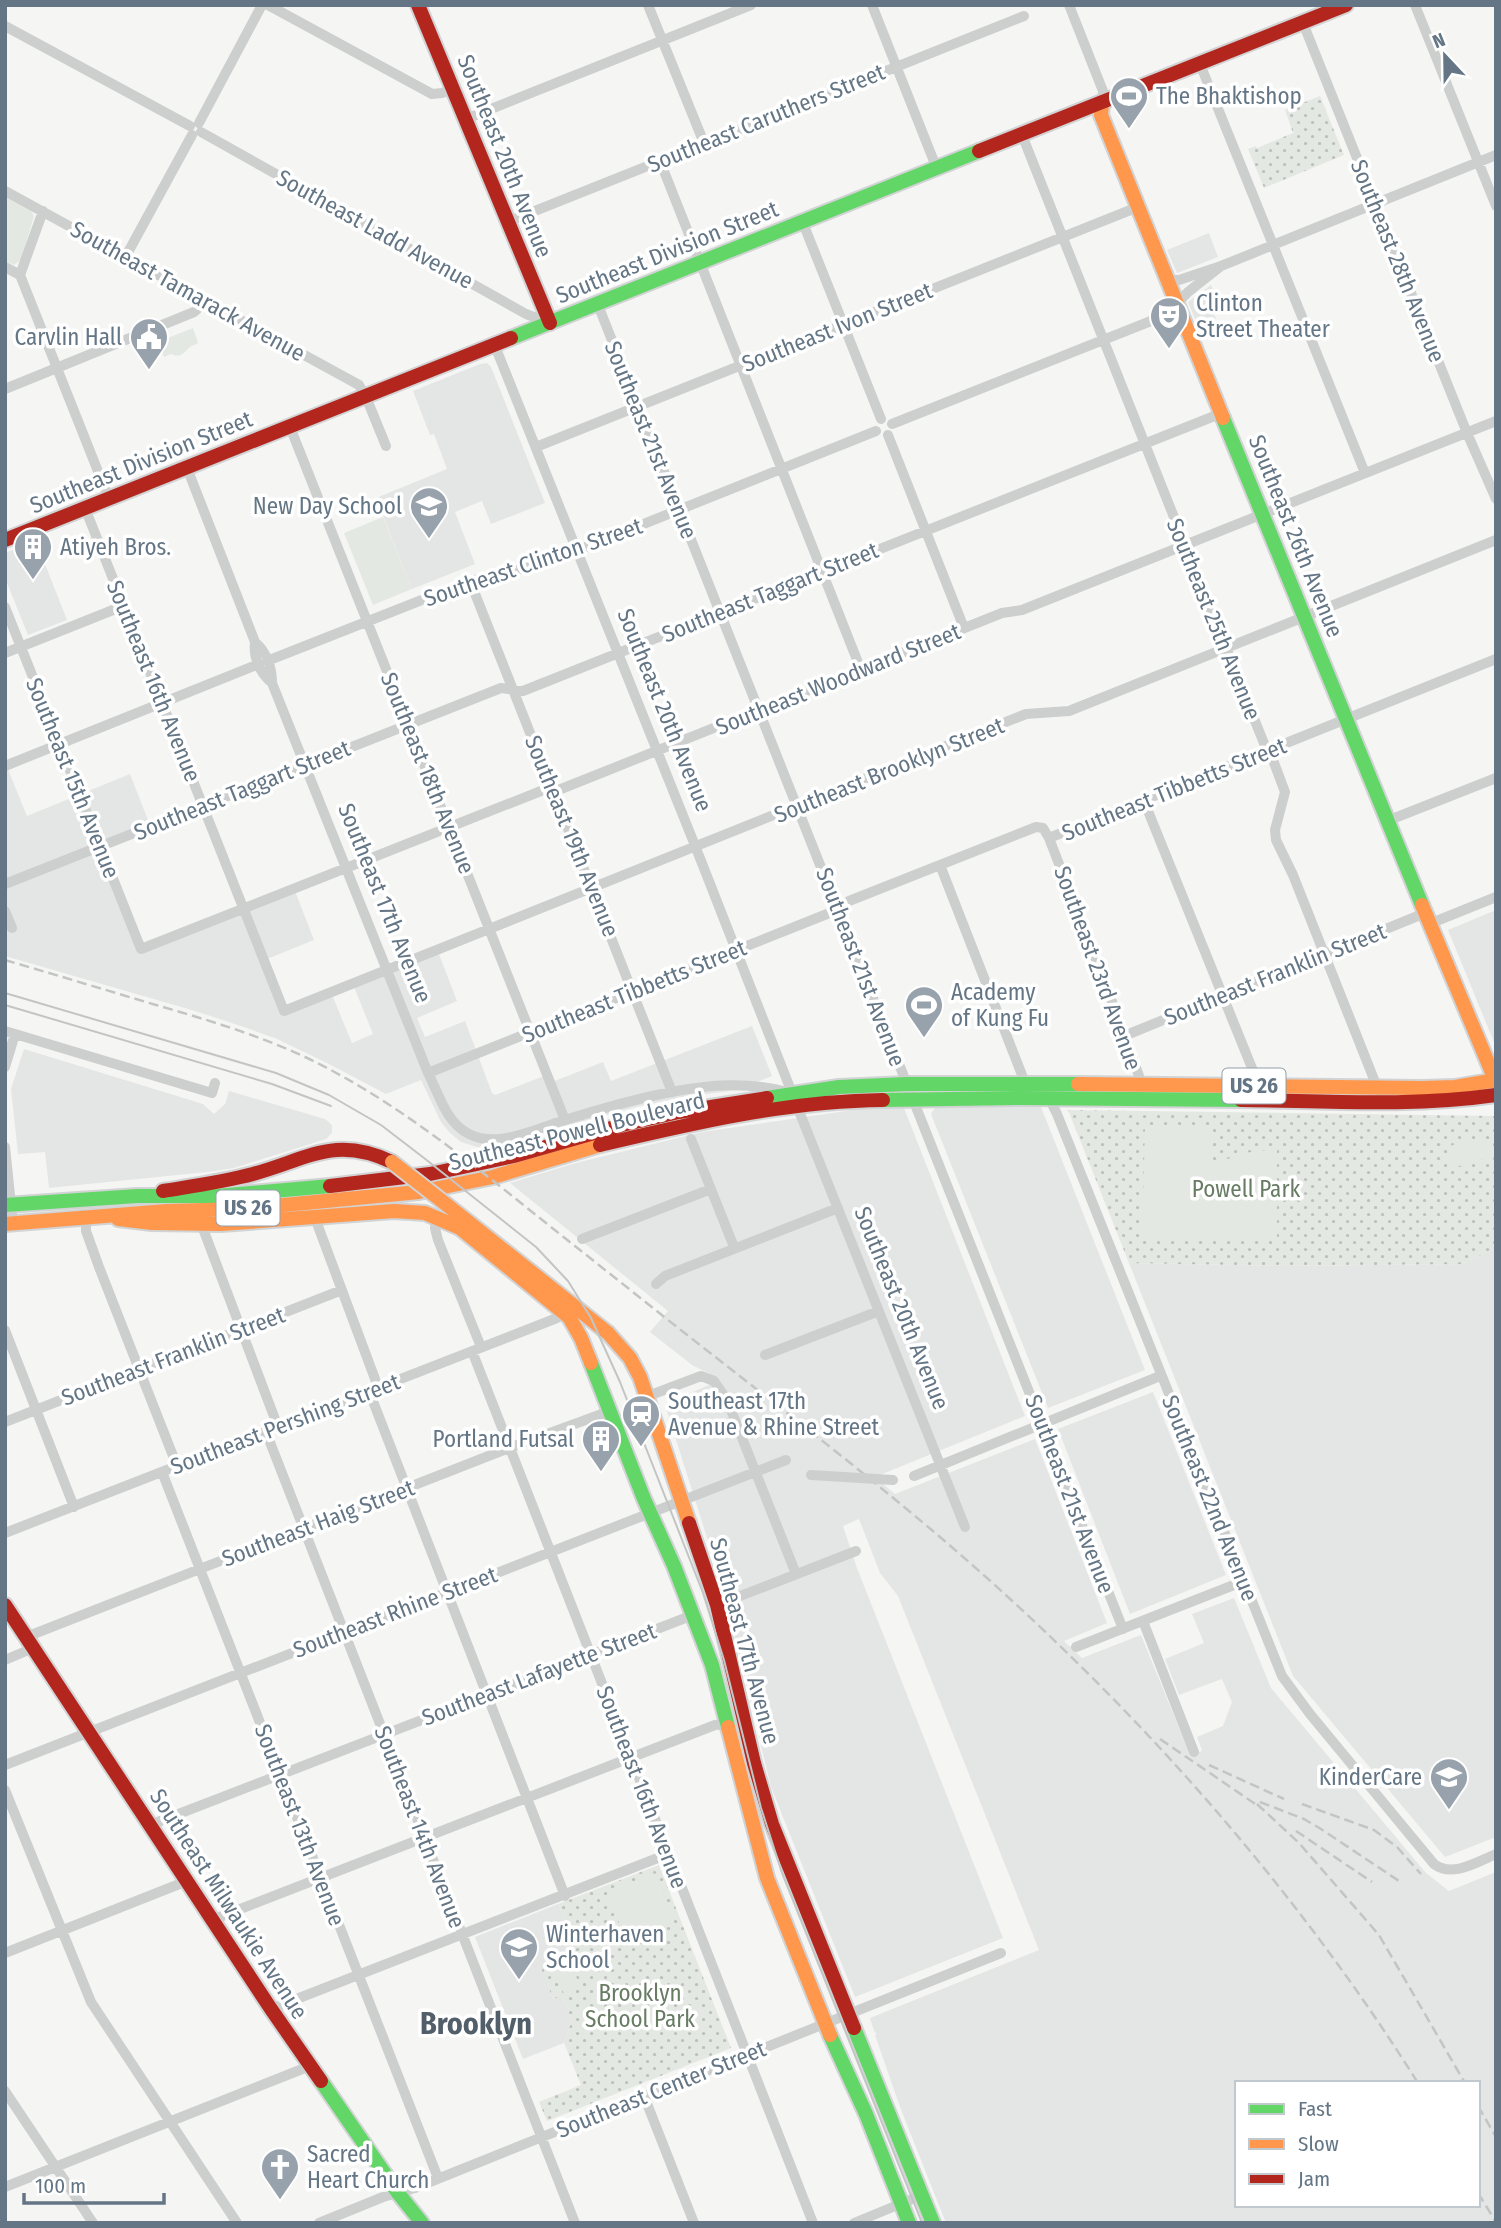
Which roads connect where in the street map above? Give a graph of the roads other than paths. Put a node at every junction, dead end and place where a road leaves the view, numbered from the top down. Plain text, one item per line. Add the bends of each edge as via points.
1 (265, 5) edge
2 (418, 5) edge
3 (648, 5) edge
4 (751, 5) edge
5 (872, 5) edge
6 (1069, 5) edge
7 (1346, 5) edge
8 (1415, 5) edge
9 (1024, 16) dead end
10 (1303, 23) junction
11 (5, 26) edge
12 (662, 41) junction
13 (1200, 64) junction
14 (897, 65) junction
15 (453, 89) junction
16 (1102, 103) junction
17 (466, 119) junction
18 (195, 129) junction
19 (1022, 135) junction
20 (704, 143) junction
21 (1496, 155) edge
22 (660, 160) junction
23 (1478, 162) junction
24 (937, 169) junction
25 (5, 191) edge
26 (1375, 204) junction
27 (1496, 206) edge
28 (1138, 207) junction
29 (43, 211) junction
30 (508, 222) junction
31 (803, 223) junction
32 (1063, 237) junction
33 (1273, 246) junction
34 (126, 256) junction
35 (702, 263) junction
36 (1221, 266) junction
37 (5, 267) edge
38 (20, 275) junction
39 (1168, 280) junction
40 (205, 302) junction
41 (1178, 303) junction
42 (598, 304) junction
43 (1155, 320) junction
44 (550, 324) junction
45 (844, 324) junction
46 (1191, 335) junction
47 (1104, 340) junction
48 (495, 346) junction
49 (742, 366) junction
50 (56, 369) junction
51 (5, 389) edge
52 (366, 397) junction
53 (638, 407) junction
54 (1222, 413) junction
55 (881, 419) junction
56 (1496, 421) edge
57 (892, 424) junction
58 (290, 427) junction
59 (876, 431) junction
60 (1467, 433) junction
61 (888, 435) junction
62 (1144, 444) junction
63 (386, 446) dead end
64 (536, 447) junction
65 (187, 468) junction
66 (782, 468) junction
67 (1365, 473) junction
68 (109, 499) junction
69 (1496, 499) edge
70 (85, 508) junction
71 (679, 509) junction
72 (1263, 515) junction
73 (925, 530) junction
74 (5, 540) edge
75 (1496, 540) edge
76 (1185, 546) junction
77 (576, 551) junction
78 (823, 571) junction
79 (470, 581) junction
80 (124, 606) junction
81 (5, 607) edge
82 (720, 612) junction
83 (1305, 617) junction
84 (367, 622) junction
85 (964, 628) junction
86 (21, 647) junction
87 (1226, 649) junction
88 (5, 653) edge
89 (618, 653) junction
90 (1496, 659) edge
91 (263, 662) junction
92 (861, 670) junction
93 (513, 689) junction
94 (162, 704) junction
95 (759, 710) junction
96 (1346, 720) junction
97 (408, 724) junction
98 (59, 744) junction
99 (657, 751) junction
100 (1267, 751) junction
101 (305, 765) junction
102 (5, 766) edge
103 (1496, 778) edge
104 (553, 790) junction
105 (1143, 801) junction
106 (204, 806) junction
107 (798, 806) junction
108 (1387, 821) junction
109 (449, 827) junction
110 (1049, 838) junction
111 (100, 847) junction
112 (696, 848) junction
113 (940, 865) junction
114 (346, 868) junction
115 (5, 884) edge
116 (593, 889) junction
117 (1496, 897) edge
118 (838, 908) junction
119 (244, 909) junction
120 (5, 911) edge
121 (1427, 919) junction
122 (12, 928) dead end
123 (490, 930) junction
124 (141, 949) joint
125 (736, 950) junction
126 (1324, 954) junction
127 (388, 971) junction
128 (633, 991) junction
129 (1222, 996) junction
130 (284, 1011) joint
131 (530, 1032) junction
132 (10, 1033) edge
133 (1124, 1036) junction
134 (5, 1067) edge
135 (428, 1073) junction
136 (1495, 1081) edge
137 (215, 1083) dead end
138 (907, 1084) junction
139 (1022, 1091) junction
140 (1053, 1091) junction
141 (672, 1092) junction
142 (1139, 1092) junction
143 (1257, 1093) junction
144 (1379, 1095) junction
145 (1496, 1095) edge
146 (912, 1098) junction
147 (795, 1100) junction
148 (565, 1120) junction
149 (691, 1139) dead end
150 (5, 1147) edge
151 (711, 1189) junction
152 (137, 1196) junction
153 (8, 1204) edge
154 (838, 1208) junction
155 (92, 1217) junction
156 (315, 1217) junction
157 (437, 1217) junction
158 (9, 1224) edge
159 (202, 1226) junction
160 (582, 1239) dead end
161 (734, 1247) junction
162 (656, 1284) dead end
163 (342, 1290) junction
164 (879, 1311) junction
165 (564, 1313) junction
166 (5, 1330) edge
167 (242, 1330) junction
168 (476, 1349) junction
169 (765, 1355) dead end
170 (139, 1370) junction
171 (1160, 1376) junction
172 (373, 1389) junction
173 (648, 1396) junction
174 (36, 1410) junction
175 (610, 1410) junction
176 (5, 1422) edge
177 (1043, 1423) junction
178 (278, 1427) junction
179 (266, 1432) junction
180 (509, 1448) junction
181 (786, 1460) dead end
182 (940, 1465) junction
183 (177, 1466) junction
184 (162, 1472) junction
185 (756, 1472) junction
186 (811, 1475) dead end
187 (914, 1476) dead end
188 (893, 1480) dead end
189 (406, 1489) junction
190 (682, 1500) junction
191 (74, 1507) junction
192 (650, 1512) junction
193 (965, 1527) dead end
194 (303, 1528) junction
195 (5, 1533) edge
196 (549, 1551) junction
197 (856, 1551) dead end
198 (201, 1569) junction
199 (796, 1574) junction
200 (1244, 1581) junction
201 (447, 1592) junction
202 (5, 1605) edge
203 (717, 1605) junction
204 (693, 1615) junction
205 (1143, 1621) junction
206 (1123, 1629) junction
207 (344, 1632) junction
208 (29, 1643) junction
209 (1076, 1647) dead end
210 (590, 1655) junction
211 (5, 1660) edge
212 (241, 1672) junction
213 (488, 1695) junction
214 (727, 1724) junction
215 (89, 1732) junction
216 (383, 1734) junction
217 (1194, 1752) dead end
218 (630, 1756) junction
219 (5, 1765) edge
220 (280, 1774) junction
221 (5, 1790) edge
222 (526, 1797) junction
223 (150, 1825) junction
224 (424, 1838) junction
225 (668, 1854) junction
226 (1496, 1854) edge
227 (320, 1877) junction
228 (187, 1881) junction
229 (565, 1896) junction
230 (212, 1920) junction
231 (62, 1931) junction
232 (462, 1934) junction
233 (1001, 1952) dead end
234 (5, 1953) edge
235 (359, 1974) junction
236 (271, 2009) junction
237 (849, 2013) junction
238 (825, 2023) junction
239 (746, 2055) junction
240 (310, 2066) junction
241 (5, 2091) edge
242 (644, 2096) junction
243 (169, 2121) junction
244 (541, 2137) junction
245 (55, 2166) junction
246 (438, 2178) junction
247 (5, 2187) edge
248 (398, 2193) junction
249 (922, 2195) junction
250 (902, 2204) junction
251 (93, 2223) edge
252 (237, 2223) edge
253 (320, 2223) edge
254 (422, 2223) edge
255 (575, 2223) edge
256 (694, 2223) edge
257 (813, 2223) edge
258 (854, 2223) edge
259 (909, 2223) edge
260 (933, 2223) edge

1 - 15 street via 432,94
1 - 18 street
2 - 15 main road, Southeast 20th Avenue
3 - 12 street
4 - 12 street
5 - 14 street
6 - 16 street, Southeast 26th Avenue via 1103,91
7 - 10 main road, Southeast Division Street
8 - 23 street
9 - 14 street, Southeast Caruthers Street
10 - 13 main road, Southeast Division Street
10 - 26 street, Southeast 28th Avenue
11 - 18 street, Southeast Ladd Avenue
12 - 17 street
12 - 20 street
13 - 16 main road, Southeast Division Street
13 - 33 street
14 - 20 street, Southeast Caruthers Street
14 - 24 street
15 - 17 main road, Southeast 20th Avenue
16 - 19 main road, Southeast Division Street
16 - 28 main road, Southeast 26th Avenue via 1101,115
17 - 30 main road, Southeast 20th Avenue
18 - 34 street
18 - 44 street, Southeast Ladd Avenue
19 - 24 main road, Southeast Division Street
19 - 32 street, Southeast 25th Avenue
20 - 22 street, Southeast Caruthers Street
21 - 23 street
22 - 30 street, Southeast Caruthers Street
22 - 35 street
23 - 26 street
23 - 27 street
24 - 31 main road, Southeast Division Street
25 - 29 street, Southeast Tamarack Avenue
26 - 33 street
26 - 60 street, Southeast 28th Avenue
28 - 32 street, Southeast Ivon Street
28 - 39 main road, Southeast 26th Avenue
29 - 34 street, Southeast Tamarack Avenue
29 - 38 street
30 - 44 main road, Southeast 20th Avenue
31 - 35 main road, Southeast Division Street
31 - 45 street
32 - 45 street, Southeast Ivon Street
32 - 47 street, Southeast 25th Avenue
33 - 36 street
33 - 67 street
34 - 40 street, Southeast Tamarack Avenue
35 - 42 main road, Southeast Division Street
35 - 49 street
36 - 39 street
36 - 41 street
37 - 38 street
38 - 50 street
39 - 41 main road, Southeast 26th Avenue
40 - 50 street via 194,312
40 - 52 street, Southeast Tamarack Avenue via 356,384
41 - 43 street
41 - 46 main road, Southeast 26th Avenue
42 - 44 main road, Southeast Division Street
42 - 53 street, Southeast 21st Avenue
43 - 46 street
43 - 47 street
44 - 48 main road, Southeast Division Street
45 - 49 street, Southeast Ivon Street
45 - 55 street
46 - 54 main road, Southeast 26th Avenue
47 - 57 street
47 - 62 street, Southeast 25th Avenue
48 - 52 main road, Southeast Division Street
48 - 64 street, Southeast 20th Avenue
49 - 53 street, Southeast Ivon Street
49 - 66 street
50 - 51 street
50 - 68 street
52 - 58 main road, Southeast Division Street
52 - 63 street
53 - 64 street, Southeast Ivon Street
53 - 71 street, Southeast 21st Avenue
54 - 62 street, Southeast Taggart Street
54 - 72 main road, Southeast 26th Avenue
55 - 57 street
55 - 59 street
56 - 60 street, Southeast Woodward Street
57 - 61 street
58 - 65 main road, Southeast Division Street
58 - 84 street, Southeast 18th Avenue
59 - 61 street
59 - 66 street, Southeast Clinton Street
60 - 67 street, Southeast Woodward Street
60 - 69 street, Southeast 28th Avenue
61 - 73 street
62 - 73 street, Southeast Taggart Street
62 - 76 street, Southeast 25th Avenue
64 - 77 street, Southeast 20th Avenue
65 - 68 main road, Southeast Division Street
65 - 91 street, Southeast 17th Avenue via 255,642 254,652
66 - 71 street, Southeast Clinton Street
66 - 78 street
67 - 72 street, Southeast Woodward Street
68 - 70 main road, Southeast Division Street
70 - 74 main road, Southeast Division Street
70 - 80 street, Southeast 16th Avenue
71 - 77 street, Southeast Clinton Street
71 - 82 street, Southeast 21st Avenue
72 - 76 street, Southeast Woodward Street
72 - 83 main road, Southeast 26th Avenue
73 - 78 street, Southeast Taggart Street
73 - 85 street
75 - 83 street, Southeast Brooklyn Street
76 - 85 street, Southeast Woodward Street
76 - 87 street, Southeast 25th Avenue
77 - 79 street, Southeast Clinton Street
77 - 89 street, Southeast 20th Avenue
78 - 82 street, Southeast Taggart Street
78 - 92 street
79 - 84 street, Southeast Clinton Street
79 - 93 street, Southeast 19th Avenue
80 - 86 street
80 - 94 street, Southeast 16th Avenue
81 - 86 street, Southeast 15th Avenue
82 - 89 street, Southeast Taggart Street
82 - 95 street, Southeast 21st Avenue
83 - 87 street, Southeast Brooklyn Street
83 - 96 main road, Southeast 26th Avenue
84 - 91 street, Southeast Clinton Street
84 - 97 street, Southeast 18th Avenue
85 - 92 street, Southeast Woodward Street
86 - 88 street
86 - 98 street, Southeast 15th Avenue
87 - 100 street, Southeast 25th Avenue
87 - 107 street, Southeast Brooklyn Street via 1069,711 1026,714
89 - 93 street, Southeast Taggart Street via 523,691
89 - 99 street, Southeast 20th Avenue
90 - 96 street, Southeast Tibbetts Street
91 - 94 street, Southeast Clinton Street
91 - 101 street, Southeast 17th Avenue via 264,676 272,683
92 - 95 street, Southeast Woodward Street
93 - 97 street, Southeast Taggart Street via 501,688
93 - 104 street, Southeast 19th Avenue
94 - 98 street, Southeast Clinton Street
94 - 106 street, Southeast 16th Avenue
95 - 99 street, Southeast Woodward Street
95 - 107 street, Southeast 21st Avenue
96 - 100 street, Southeast Tibbetts Street
96 - 108 main road, Southeast 26th Avenue
97 - 101 street, Southeast Taggart Street
97 - 109 street, Southeast 18th Avenue
98 - 102 street, Southeast Clinton Street
98 - 111 street, Southeast 15th Avenue
99 - 104 street, Southeast Woodward Street
99 - 112 street, Southeast 20th Avenue
100 - 105 street, Southeast Tibbetts Street
100 - 126 street, Southeast 25th Avenue via 1285,792 1276,840
101 - 106 street, Southeast Taggart Street
101 - 114 street, Southeast 17th Avenue
103 - 108 street
104 - 109 street, Southeast Woodward Street
104 - 116 street, Southeast 19th Avenue
105 - 110 street, Southeast Tibbetts Street
105 - 129 street
106 - 111 street, Southeast Taggart Street
106 - 119 street, Southeast 16th Avenue
107 - 112 street, Southeast Brooklyn Street
107 - 118 street, Southeast 21st Avenue
108 - 121 main road, Southeast 26th Avenue
109 - 114 street, Southeast Woodward Street
109 - 123 street, Southeast 18th Avenue
110 - 113 street, Southeast Tibbetts Street via 1043,828 1036,827
110 - 133 street, Southeast 23rd Avenue
111 - 115 street, Southeast Taggart Street
111 - 124 street, Southeast 15th Avenue
112 - 116 street, Southeast Brooklyn Street
112 - 125 street, Southeast 20th Avenue
113 - 118 street, Southeast Tibbetts Street
113 - 139 street via 1022,1075
114 - 119 street, Southeast Woodward Street
114 - 127 street, Southeast 17th Avenue
116 - 123 street, Southeast Brooklyn Street
116 - 128 street, Southeast 19th Avenue
117 - 121 street, Southeast Franklin Street
118 - 125 street, Southeast Tibbetts Street
118 - 138 street, Southeast 21st Avenue
119 - 124 street, Southeast Woodward Street
119 - 130 street, Southeast 16th Avenue
120 - 122 street
121 - 126 street, Southeast Franklin Street
121 - 136 main road, Southeast 26th Avenue
123 - 127 street, Southeast Brooklyn Street
123 - 131 street, Southeast 18th Avenue
125 - 128 street, Southeast Tibbetts Street
125 - 147 street, Southeast 20th Avenue
126 - 129 street, Southeast Franklin Street
126 - 144 street, Southeast 25th Avenue
127 - 130 street, Southeast Brooklyn Street
127 - 135 street, Southeast 17th Avenue
128 - 131 street, Southeast Tibbetts Street
128 - 141 street, Southeast 19th Avenue
129 - 133 street, Southeast Franklin Street
129 - 143 street
131 - 135 street, Southeast Tibbetts Street
131 - 148 street, Southeast 18th Avenue
132 - 134 street
132 - 137 street via 212,1093
133 - 142 street, Southeast 23rd Avenue via 1139,1076
135 - 148 street, Southeast 17th Avenue via 446,1111 467,1133 486,1139 506,1138
136 - 144 main road, Southeast Powell Boulevard / US 26
138 - 139 main road, Southeast Powell Boulevard / US 26
138 - 146 street, Southeast 21st Avenue
138 - 147 main road, Southeast Powell Boulevard / US 26 via 839,1087
139 - 140 main road, Southeast Powell Boulevard / US 26
139 - 146 main road, Southeast Powell Boulevard / US 26
140 - 142 main road, Southeast Powell Boulevard / US 26
140 - 171 street, Southeast 22nd Avenue via 1056,1112
141 - 147 street via 750,1084
141 - 148 street
142 - 143 main road, Southeast Powell Boulevard / US 26
143 - 144 main road, Southeast Powell Boulevard / US 26
144 - 145 main road, Southeast Powell Boulevard / US 26 via 1447,1102
146 - 147 main road, Southeast Powell Boulevard / US 26
146 - 177 street, Southeast 21st Avenue
147 - 152 main road, Southeast Powell Boulevard / US 26 via 679,1112 418,1176 273,1192
147 - 154 street, Southeast 20th Avenue
147 - 155 main road, Southeast Powell Boulevard / US 26 via 419,1192
149 - 151 street
150 - 153 street
151 - 160 street
151 - 161 street
152 - 153 main road, Southeast Powell Boulevard / US 26
152 - 173 main road, Southeast 17th Avenue, bridge via 236,1179 330,1149 360,1149 391,1162 608,1333 630,1358
153 - 158 street
154 - 161 street
154 - 164 street, Southeast 20th Avenue
155 - 158 main road, Southeast Powell Boulevard / US 26
155 - 159 main road, Southeast 17th Avenue
155 - 170 street via 86,1231
156 - 157 main road, Southeast 17th Avenue via 407,1211
156 - 159 main road, Southeast 17th Avenue
156 - 163 street
157 - 165 main road, Southeast 17th Avenue via 467,1233
157 - 168 street, Southeast 16th Avenue via 438,1240
159 - 167 street
161 - 162 street
163 - 167 street, Southeast Franklin Street
163 - 172 street
164 - 169 street
164 - 182 street, Southeast 20th Avenue
165 - 168 street, Southeast Pershing Street
165 - 175 main road, Southeast 17th Avenue via 576,1328
166 - 174 street
167 - 170 street, Southeast Franklin Street
167 - 178 street
168 - 172 street, Southeast Pershing Street
168 - 180 street, Southeast 16th Avenue
170 - 174 street, Southeast Franklin Street
170 - 183 street
171 - 177 street
171 - 200 street, Southeast 22nd Avenue
172 - 178 street, Southeast Pershing Street
172 - 189 street
173 - 185 street via 701,1376 710,1379 727,1400
173 - 190 main road, Southeast 17th Avenue
174 - 176 street, Southeast Franklin Street
174 - 191 street
175 - 180 street, Southeast Haig Street
175 - 192 main road, Southeast 17th Avenue
177 - 182 street
177 - 206 street, Southeast 21st Avenue
178 - 179 street, Southeast Pershing Street
179 - 183 street, Southeast Pershing Street
179 - 194 street, Southeast 14th Avenue
180 - 189 street, Southeast Haig Street
180 - 196 street, Southeast 16th Avenue
181 - 185 street, Southeast Rhine Street
182 - 187 street
182 - 193 street, Southeast 20th Avenue
183 - 184 street, Southeast Pershing Street
184 - 191 street, Southeast Pershing Street
184 - 198 street, Southeast 13th Avenue
185 - 190 street, Southeast Rhine Street
185 - 199 street
186 - 188 street, bridge
189 - 194 street, Southeast Haig Street
189 - 201 street
190 - 192 street, Southeast Rhine Street
190 - 203 main road, Southeast 17th Avenue
191 - 195 street, Southeast Pershing Street
192 - 196 street, Southeast Rhine Street
192 - 204 main road, Southeast 17th Avenue
194 - 198 street, Southeast Haig Street
194 - 207 street, Southeast 14th Avenue
196 - 201 street, Southeast Rhine Street
196 - 210 street, Southeast 16th Avenue
197 - 199 street
198 - 208 street, Southeast Haig Street
198 - 212 street, Southeast 13th Avenue
199 - 203 street
200 - 205 street
200 - 226 street, Southeast 22nd Avenue via 1287,1684 1431,1860 1443,1870 1457,1869
201 - 207 street, Southeast Rhine Street
201 - 213 street
202 - 208 main road, Southeast Milwaukie Avenue
203 - 237 main road, Southeast 17th Avenue via 772,1824
204 - 210 street, Southeast Lafayette Street
204 - 214 main road, Southeast 17th Avenue
205 - 206 street
205 - 217 street
206 - 209 street
207 - 212 street, Southeast Rhine Street
207 - 216 street, Southeast 14th Avenue
208 - 211 street, Southeast Haig Street
208 - 215 main road, Southeast Milwaukie Avenue
210 - 213 street, Southeast Lafayette Street
210 - 218 street, Southeast 16th Avenue
212 - 215 street, Southeast Rhine Street
212 - 220 street, Southeast 13th Avenue
213 - 216 street, Southeast Lafayette Street
213 - 222 street
214 - 218 street
214 - 238 main road, Southeast 17th Avenue via 767,1878
215 - 219 street, Southeast Rhine Street
215 - 223 main road, Southeast Milwaukie Avenue
216 - 220 street, Southeast Lafayette Street
216 - 224 street, Southeast 14th Avenue
218 - 222 street
218 - 225 street, Southeast 16th Avenue
220 - 223 street, Southeast Lafayette Street
220 - 227 street, Southeast 13th Avenue
221 - 231 street
222 - 224 street
222 - 229 street
223 - 228 main road, Southeast Milwaukie Avenue
224 - 227 street
224 - 232 street, Southeast 14th Avenue
225 - 229 street
225 - 239 street, Southeast 16th Avenue
227 - 230 street
227 - 235 street, Southeast 13th Avenue
228 - 230 main road, Southeast Milwaukie Avenue
228 - 231 street
229 - 232 street
230 - 236 main road, Southeast Milwaukie Avenue
231 - 234 street
231 - 243 street via 91,2002
232 - 235 street
232 - 244 street, Southeast 14th Avenue
233 - 237 street, Southeast Center Street
235 - 236 street
235 - 246 street, Southeast 13th Avenue
236 - 240 main road, Southeast Milwaukie Avenue
237 - 238 street, Southeast Center Street
237 - 249 main road, Southeast 17th Avenue
238 - 239 street, Southeast Center Street
238 - 250 main road, Southeast 17th Avenue
239 - 242 street, Southeast Center Street
239 - 257 street, Southeast 16th Avenue
240 - 243 street
240 - 248 main road, Southeast Milwaukie Avenue
241 - 245 street
242 - 244 street, Southeast Center Street
242 - 256 street
243 - 245 street
243 - 252 street
244 - 246 street, Southeast Center Street
244 - 255 street, Southeast 14th Avenue
245 - 247 street
245 - 251 street
246 - 248 street, Southeast Center Street
248 - 253 street, Southeast Center Street
248 - 254 main road, Southeast Milwaukie Avenue
249 - 250 street
249 - 260 main road, Southeast 17th Avenue
250 - 258 street
250 - 259 main road, Southeast 17th Avenue

